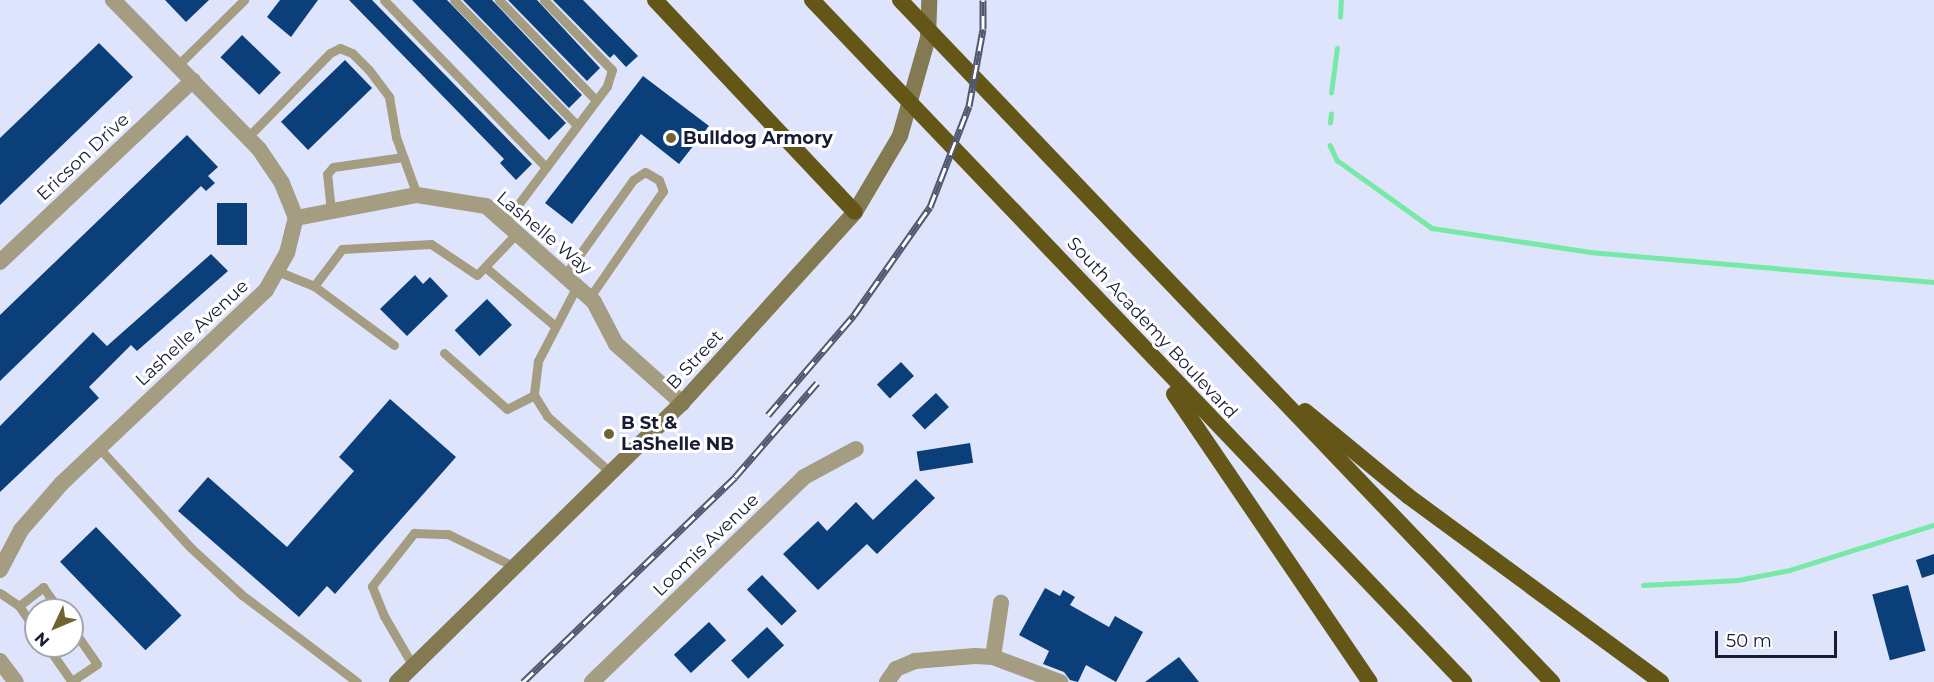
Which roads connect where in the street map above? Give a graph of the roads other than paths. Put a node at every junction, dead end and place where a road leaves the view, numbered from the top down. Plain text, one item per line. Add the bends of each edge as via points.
1 (113, 0) edge
2 (244, 0) edge
3 (384, 0) edge
4 (454, 0) edge
5 (499, 0) edge
6 (544, 0) edge
7 (655, 0) edge
8 (810, 0) edge
9 (900, 0) edge
10 (930, 0) edge
11 (178, 65) junction
12 (193, 80) junction
13 (596, 100) junction
14 (577, 125) junction
15 (248, 137) junction
16 (403, 157) junction
17 (546, 167) junction
18 (417, 195) junction
19 (331, 211) junction
20 (855, 212) junction
21 (296, 218) junction
22 (511, 227) junction
23 (0, 261) edge
24 (485, 267) junction
25 (277, 272) junction
26 (571, 281) junction
27 (314, 286) junction
28 (590, 297) junction
29 (555, 326) junction
30 (394, 345) dead end
31 (1140, 347) junction
32 (444, 353) dead end
33 (1244, 361) junction
34 (534, 395) junction
35 (682, 403) junction
36 (99, 448) junction
37 (856, 449) dead end
38 (611, 473) junction
39 (515, 567) junction
40 (0, 570) edge
41 (0, 593) edge
42 (29, 598) edge
43 (51, 598) edge
44 (24, 602) edge
45 (1001, 603) dead end
46 (19, 606) junction
47 (24, 613) edge
48 (84, 645) edge
49 (993, 657) junction
50 (55, 658) edge
51 (0, 661) edge
52 (413, 666) junction
53 (16, 682) edge
54 (72, 682) edge
55 (357, 682) edge
56 (397, 682) edge
57 (592, 682) edge
58 (887, 682) edge
59 (1060, 682) edge
60 (1370, 682) edge
61 (1464, 682) edge
62 (1552, 682) edge
63 (1661, 682) edge

1 - 11 street
2 - 11 lane
3 - 17 lane
4 - 14 lane
5 - 13 lane
6 - 13 lane via 612,70
7 - 20 highway
8 - 31 highway, South Academy Boulevard
9 - 33 highway
10 - 20 main road, B Street via 928,38 900,136
11 - 12 street
12 - 15 street
12 - 23 street, Ericson Drive
13 - 14 lane
14 - 17 lane
15 - 16 lane via 330,53 340,48 352,53 369,70 389,97
15 - 21 street via 282,183
16 - 18 lane
16 - 19 lane via 333,166 327,174
17 - 22 lane
18 - 19 street, Lashelle Way
18 - 22 street, Lashelle Way via 486,206
19 - 21 street, Lashelle Way
20 - 35 main road, B Street
21 - 25 street, Lashelle Avenue via 287,253
22 - 24 lane
22 - 26 street, Lashelle Way
24 - 27 lane via 477,275 431,244 342,249
24 - 29 lane
25 - 27 lane
25 - 36 street, Lashelle Avenue via 266,290
26 - 28 street, Lashelle Way
26 - 28 lane via 633,180 645,172 659,180 663,191
26 - 29 lane
27 - 30 lane
28 - 35 street, Lashelle Way via 616,344
29 - 34 lane via 538,361
31 - 60 highway
31 - 61 highway, South Academy Boulevard
32 - 34 lane via 507,409
33 - 62 highway
33 - 63 highway via 1408,496
34 - 38 lane via 547,416
35 - 38 main road, B Street
36 - 40 street, Lashelle Avenue via 21,530
36 - 55 lane via 189,547 242,595
37 - 57 street, Loomis Avenue via 804,477
38 - 39 main road, B Street
39 - 52 main road, B Street
39 - 52 lane via 448,534 414,533 372,586 384,616
41 - 46 lane
42 - 43 lane via 43,587
44 - 46 lane
45 - 49 street
46 - 47 lane
48 - 54 lane via 97,664
49 - 58 street via 915,661 896,669
49 - 59 street
50 - 54 lane
51 - 53 street
52 - 56 main road, B Street

